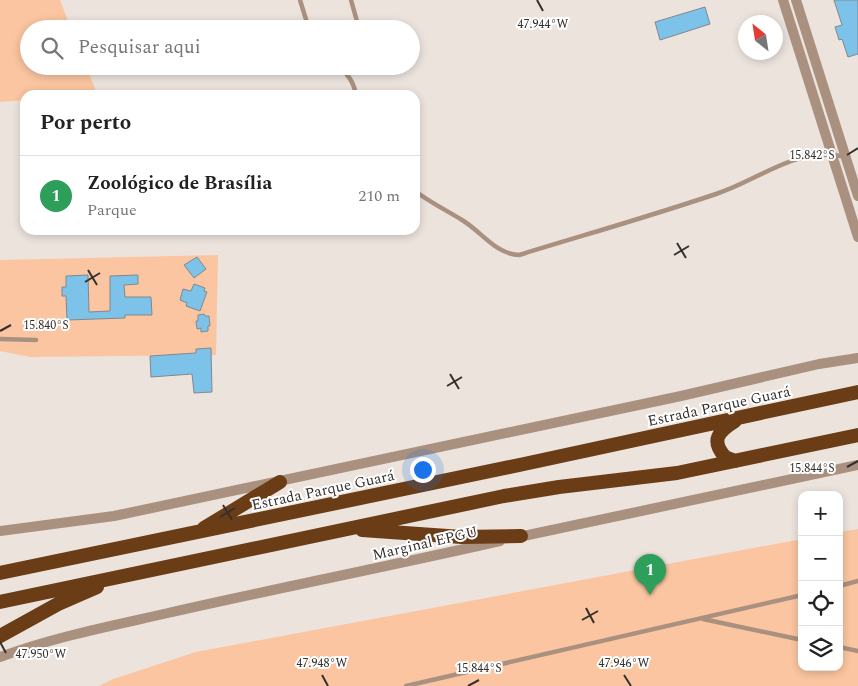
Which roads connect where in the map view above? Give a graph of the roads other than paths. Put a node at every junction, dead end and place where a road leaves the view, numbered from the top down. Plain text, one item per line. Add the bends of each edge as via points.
1 (300, 0) edge
2 (351, 0) edge
3 (783, 0) edge
4 (796, 0) edge
5 (306, 20) edge
6 (357, 20) edge
7 (347, 75) edge
8 (354, 90) edge
9 (832, 154) junction
10 (846, 157) junction
11 (420, 195) edge
12 (858, 196) edge
13 (858, 237) edge
14 (0, 339) edge
15 (36, 340) dead end
16 (858, 358) edge
17 (858, 392) edge
18 (738, 419) junction
19 (858, 435) edge
20 (735, 461) junction
21 (858, 465) edge
22 (280, 482) junction
23 (346, 529) junction
24 (0, 531) edge
25 (196, 533) junction
26 (520, 536) junction
27 (2, 572) edge
28 (124, 575) junction
29 (856, 582) edge
30 (843, 585) edge
31 (798, 596) edge
32 (0, 602) edge
33 (702, 619) junction
34 (0, 636) edge
35 (798, 639) edge
36 (843, 649) edge
37 (858, 651) edge
38 (0, 657) edge
39 (406, 686) edge

1 - 5 lane
2 - 6 lane
3 - 9 street
4 - 10 street
7 - 8 lane
9 - 10 lane
9 - 11 lane via 790,160 718,194 519,255 498,249 464,221
9 - 13 street
10 - 12 street
14 - 15 lane
16 - 22 street
17 - 18 highway, Estrada Parque Guará
18 - 20 highway via 724,428 717,442 726,457
18 - 25 highway, Estrada Parque Guará
19 - 20 highway
20 - 23 highway via 677,473 559,486
21 - 26 street, Marginal EPGU
22 - 24 street via 114,516
22 - 25 highway
23 - 26 highway via 462,537
23 - 28 highway
25 - 27 highway, Estrada Parque Guará
26 - 38 street, Marginal EPGU via 51,640
28 - 32 highway
28 - 34 highway via 58,604
29 - 30 lane
31 - 33 lane
33 - 35 lane
33 - 39 lane
36 - 37 lane

